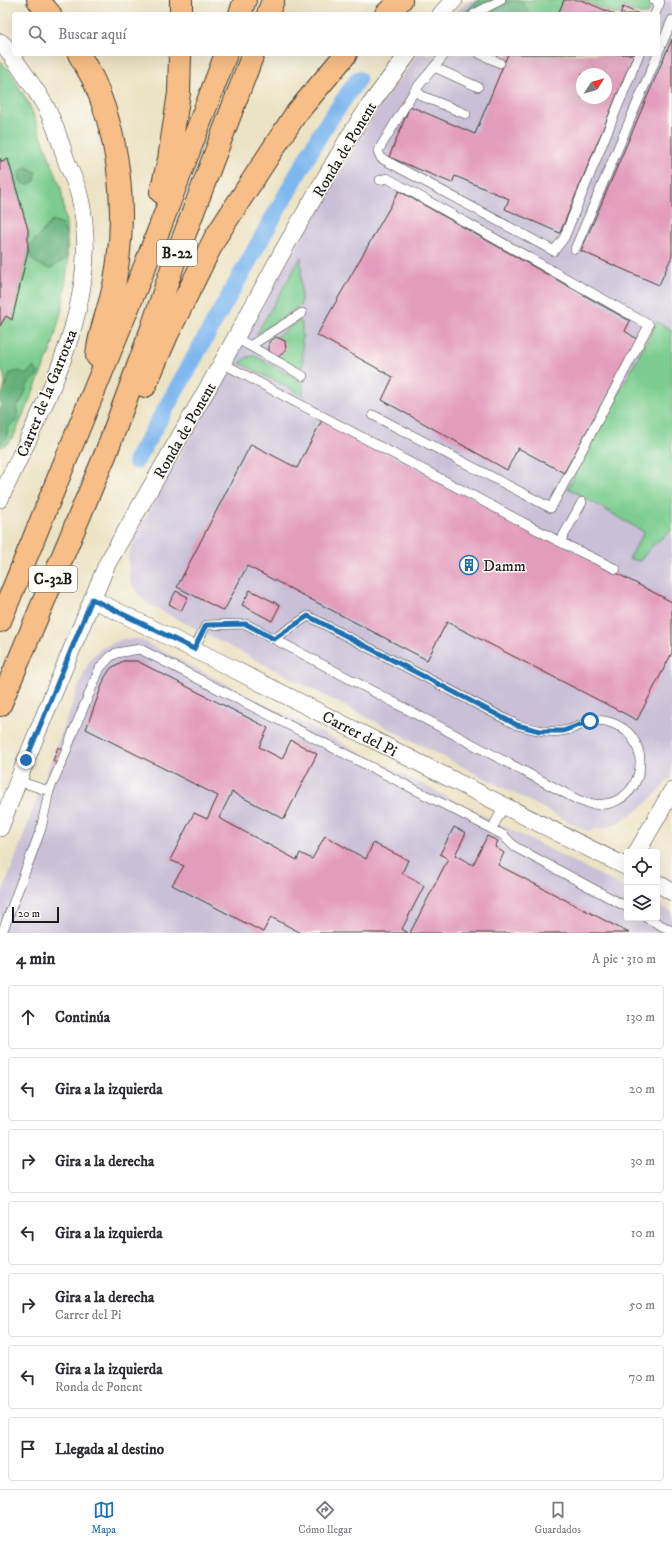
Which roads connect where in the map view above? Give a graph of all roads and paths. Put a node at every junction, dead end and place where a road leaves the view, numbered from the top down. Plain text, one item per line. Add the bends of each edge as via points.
1 (38, 0) edge
2 (181, 0) edge
3 (246, 0) edge
4 (273, 0) edge
5 (401, 0) edge
6 (454, 0) edge
7 (501, 0) edge
8 (654, 0) edge
9 (48, 12) edge
10 (181, 12) edge
11 (241, 12) edge
12 (269, 12) edge
13 (388, 12) edge
14 (443, 12) edge
15 (478, 12) edge
16 (656, 12) edge
17 (672, 20) edge
18 (0, 42) edge
19 (660, 48) edge
20 (80, 56) edge
21 (180, 56) edge
22 (225, 56) edge
23 (252, 56) edge
24 (344, 56) edge
25 (407, 56) edge
26 (444, 56) edge
27 (484, 56) edge
28 (638, 56) edge
29 (657, 56) edge
30 (500, 63) dead end
31 (434, 67) junction
32 (478, 86) dead end
33 (415, 90) junction
34 (466, 114) dead end
35 (380, 180) dead end
36 (575, 249) dead end
37 (145, 266) junction
38 (302, 313) dead end
39 (243, 342) junction
40 (222, 363) junction
41 (303, 376) dead end
42 (93, 391) junction
43 (373, 415) dead end
44 (106, 453) junction
45 (2, 490) edge
46 (582, 502) dead end
47 (560, 542) junction
48 (616, 569) dead end
49 (92, 599) junction
50 (0, 621) edge
51 (274, 639) junction
52 (194, 649) junction
53 (0, 705) edge
54 (18, 781) junction
55 (49, 791) junction
56 (672, 791) edge
57 (504, 806) junction
58 (0, 828) edge
59 (492, 829) junction
60 (639, 849) edge
61 (624, 866) edge
62 (660, 885) edge
63 (672, 892) edge
64 (624, 905) edge
65 (652, 921) edge
66 (672, 932) edge
67 (2, 933) edge

1 - 9 highway
2 - 10 highway
3 - 11 highway
4 - 12 highway
5 - 13 highway
6 - 14 street
7 - 15 lane
8 - 16 lane via 660,2
17 - 19 lane
18 - 45 street, Carrer de la Garrotxa via 48,110 79,194 84,230 82,292 70,339 35,425
20 - 42 highway via 96,85 113,136 120,192 120,241 115,280 98,344
21 - 37 highway via 178,93 169,159
22 - 37 highway, B-22
23 - 44 highway, B-22 via 178,250
24 - 44 highway via 295,115 215,238 167,335 128,426
25 - 39 street, Ronda de Ponent via 349,137 284,249
26 - 31 lane
27 - 30 lane
28 - 33 lane via 564,238 554,250 381,158 378,151
29 - 36 lane
31 - 32 lane
31 - 33 lane
33 - 34 lane via 422,96
35 - 43 lane via 387,178 649,325 551,508
37 - 42 highway, B-22
38 - 39 lane
39 - 40 street, Ronda de Ponent
39 - 41 lane
40 - 47 lane
40 - 49 street, Ronda de Ponent via 108,564
42 - 50 highway, C-32B
44 - 53 highway, C-32B
46 - 47 lane
47 - 48 lane
49 - 52 street, Carrer del Pi
49 - 54 street, Ronda de Ponent
51 - 51 lane via 578,800 598,806 618,801 637,780 640,762 635,743 621,727 611,723 601,720 590,721 563,731 540,731 517,725 308,616
51 - 52 lane via 246,624 206,625
52 - 57 street, Carrer del Pi
54 - 55 lane
54 - 58 street, Ronda de Ponent
55 - 59 lane via 100,668 116,653 140,649
55 - 67 lane via 41,829
56 - 60 street
57 - 59 lane
57 - 61 street, Carrer del Pi
59 - 64 lane via 503,835 515,847
62 - 63 street
65 - 66 lane

